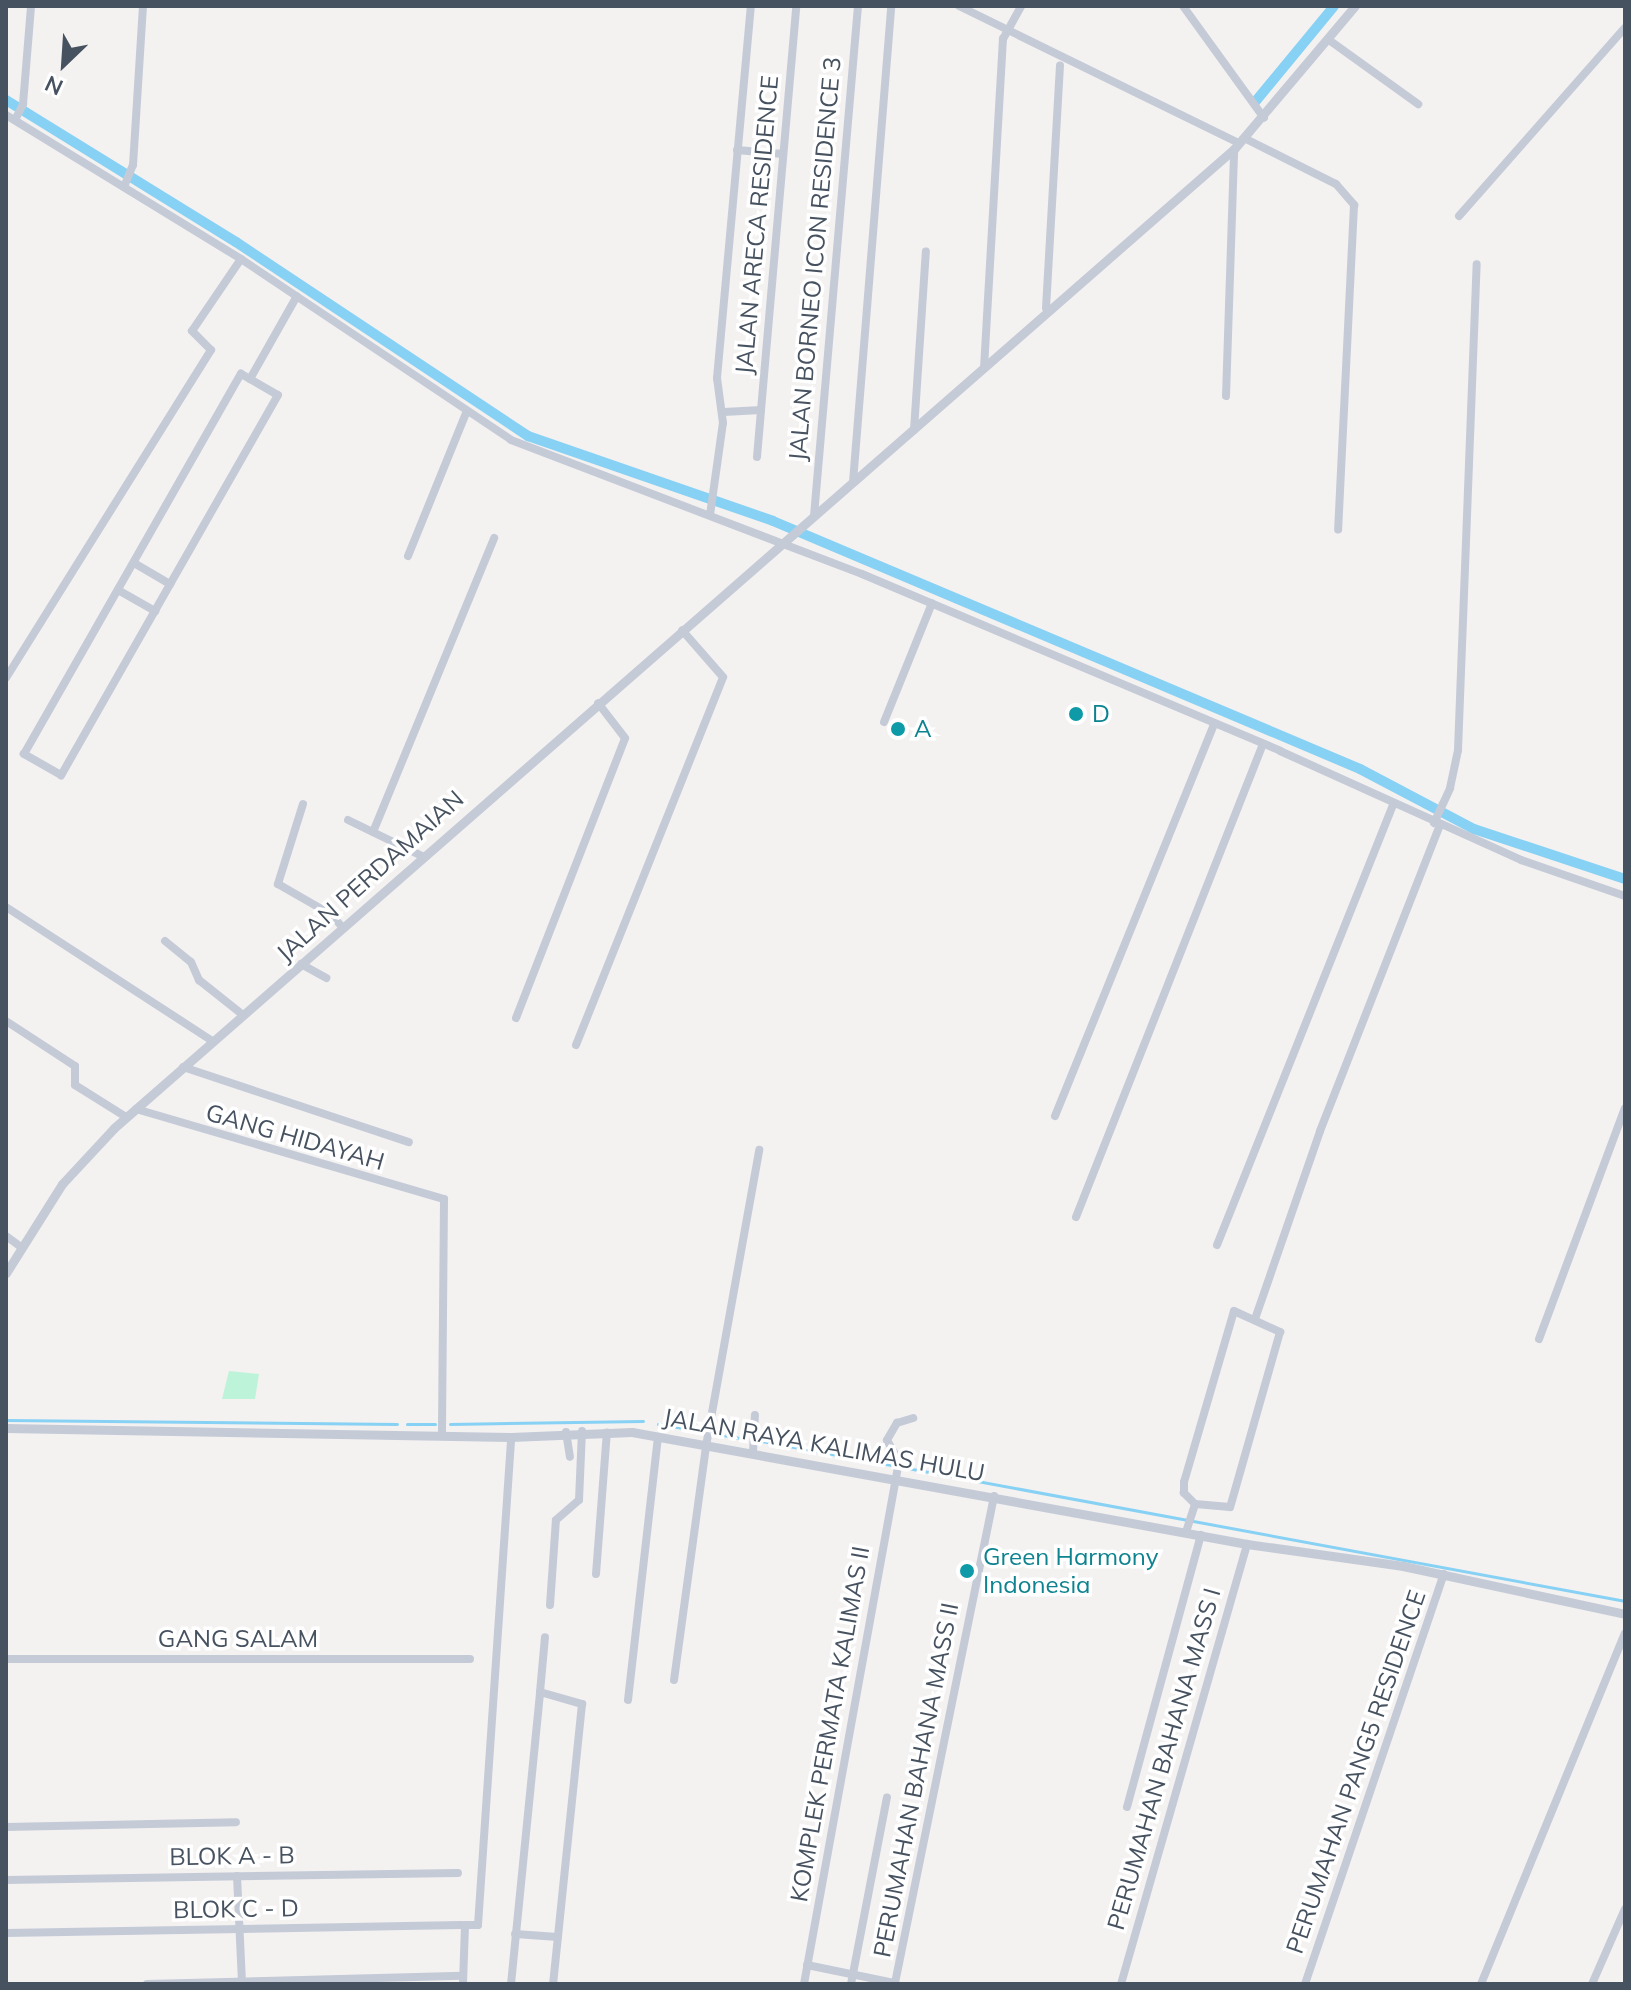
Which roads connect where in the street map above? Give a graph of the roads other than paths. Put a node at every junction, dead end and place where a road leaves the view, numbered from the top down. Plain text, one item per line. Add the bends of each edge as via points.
1 (31, 6) edge
2 (143, 6) edge
3 (751, 6) edge
4 (796, 6) edge
5 (858, 6) edge
6 (891, 6) edge
7 (959, 6) edge
8 (1021, 6) edge
9 (1183, 6) edge
10 (1355, 6) edge
11 (1625, 28) edge
12 (1007, 29) junction
13 (1329, 40) junction
14 (1060, 65) dead end
15 (1418, 104) dead end
16 (6, 115) edge
17 (1262, 116) junction
18 (17, 117) junction
19 (1239, 143) junction
20 (737, 150) junction
21 (783, 154) junction
22 (126, 183) junction
23 (1459, 216) dead end
24 (926, 251) dead end
25 (241, 259) junction
26 (1477, 264) dead end
27 (297, 296) junction
28 (1046, 308) junction
29 (984, 368) junction
30 (250, 379) junction
31 (1226, 396) dead end
32 (761, 410) junction
33 (724, 412) junction
34 (466, 413) junction
35 (914, 430) junction
36 (757, 457) dead end
37 (853, 482) junction
38 (713, 506) junction
39 (814, 516) junction
40 (1338, 530) dead end
41 (494, 538) dead end
42 (781, 543) junction
43 (408, 556) dead end
44 (134, 563) junction
45 (170, 584) junction
46 (118, 590) junction
47 (932, 603) junction
48 (155, 611) junction
49 (682, 630) junction
50 (6, 678) edge
51 (598, 703) junction
52 (884, 722) dead end
53 (1214, 724) junction
54 (1263, 744) junction
55 (1394, 803) junction
56 (303, 804) dead end
57 (348, 820) dead end
58 (1437, 821) junction
59 (373, 832) junction
60 (422, 856) junction
61 (1625, 896) edge
62 (6, 907) edge
63 (342, 927) junction
64 (165, 941) dead end
65 (301, 964) junction
66 (326, 978) dead end
67 (243, 1015) junction
68 (516, 1018) dead end
69 (6, 1021) edge
70 (212, 1041) junction
71 (576, 1045) dead end
72 (183, 1067) junction
73 (1625, 1108) edge
74 (136, 1109) junction
75 (1055, 1116) dead end
76 (126, 1117) junction
77 (409, 1142) dead end
78 (759, 1150) dead end
79 (1076, 1217) dead end
80 (6, 1236) edge
81 (1217, 1245) dead end
82 (21, 1247) junction
83 (6, 1273) edge
84 (1255, 1319) junction
85 (1539, 1339) dead end
86 (755, 1415) dead end
87 (913, 1418) dead end
88 (6, 1428) edge
89 (566, 1431) junction
90 (582, 1431) junction
91 (607, 1432) junction
92 (442, 1435) junction
93 (511, 1437) junction
94 (658, 1437) junction
95 (706, 1446) junction
96 (753, 1452) junction
97 (570, 1457) dead end
98 (896, 1472) junction
99 (994, 1496) junction
100 (1195, 1504) junction
101 (1188, 1524) junction
102 (1201, 1535) junction
103 (1247, 1544) junction
104 (596, 1574) dead end
105 (1444, 1574) junction
106 (550, 1605) dead end
107 (1625, 1614) edge
108 (1625, 1633) edge
109 (545, 1637) dead end
110 (6, 1659) edge
111 (470, 1659) dead end
112 (674, 1680) dead end
113 (540, 1692) junction
114 (628, 1700) dead end
115 (887, 1797) dead end
116 (1127, 1807) dead end
117 (236, 1822) dead end
118 (6, 1827) edge
119 (458, 1873) dead end
120 (237, 1876) junction
121 (6, 1880) edge
122 (1625, 1909) edge
123 (465, 1926) junction
124 (240, 1929) junction
125 (6, 1933) edge
126 (515, 1934) junction
127 (558, 1937) junction
128 (807, 1965) junction
129 (852, 1979) edge
130 (463, 1980) edge
131 (242, 1982) edge
132 (147, 1984) edge
133 (511, 1984) edge
134 (553, 1984) edge
135 (804, 1984) edge
136 (1121, 1984) edge
137 (1305, 1984) edge
138 (1481, 1984) edge
139 (1592, 1984) edge

1 - 18 street via 23,104
2 - 22 street via 133,165
3 - 20 street, JALAN ARECA RESIDENCE
4 - 21 street, JALAN ARECA RESIDENCE
5 - 39 street, JALAN BORNEO ICON RESIDENCE 3
6 - 37 street
7 - 12 street
8 - 12 street
9 - 17 street
10 - 13 street, JALAN PERDAMAIAN
11 - 23 street
12 - 19 street
12 - 29 street
13 - 15 street
13 - 17 street, JALAN PERDAMAIAN
14 - 28 street
16 - 18 street
17 - 19 street, JALAN PERDAMAIAN
18 - 22 street
19 - 28 street, JALAN PERDAMAIAN
19 - 31 street
19 - 40 street via 1336,184 1354,205
20 - 21 street
20 - 33 street, JALAN ARECA RESIDENCE via 717,378 717,402
21 - 32 street, JALAN ARECA RESIDENCE
22 - 25 street
24 - 35 street
25 - 27 street
25 - 50 street via 192,331 211,350
26 - 58 street via 1458,750
27 - 30 street
27 - 34 street
28 - 29 street, JALAN PERDAMAIAN
29 - 35 street, JALAN PERDAMAIAN
30 - 44 street via 241,374
30 - 45 street via 278,395
32 - 33 street, JALAN ARECA RESIDENCE
32 - 36 street
33 - 38 street, JALAN ARECA RESIDENCE
34 - 38 street via 534,450
34 - 43 street
35 - 37 street, JALAN PERDAMAIAN
37 - 39 street, JALAN PERDAMAIAN
38 - 42 street
39 - 42 street, JALAN PERDAMAIAN
41 - 59 street
42 - 47 street
42 - 49 street, JALAN PERDAMAIAN
44 - 45 street
44 - 46 street
45 - 48 street
46 - 48 street
46 - 48 street via 24,754 61,775
47 - 52 street
47 - 53 street
49 - 51 street, JALAN PERDAMAIAN
49 - 71 street via 723,677
51 - 60 street, JALAN PERDAMAIAN
51 - 68 street via 625,738
53 - 54 street
53 - 75 street
54 - 55 street
54 - 79 street
55 - 58 street
55 - 81 street
56 - 63 street via 278,884 332,915
57 - 59 street
58 - 61 street
58 - 84 street
59 - 60 street
60 - 63 street, JALAN PERDAMAIAN
62 - 70 street
63 - 65 street, JALAN PERDAMAIAN
64 - 67 street via 191,962 199,980
65 - 66 street
65 - 67 street, JALAN PERDAMAIAN
67 - 70 street, JALAN PERDAMAIAN
69 - 76 street via 75,1066 75,1085
70 - 72 street, JALAN PERDAMAIAN
72 - 74 street, JALAN PERDAMAIAN
72 - 77 street
73 - 85 street
74 - 76 street, JALAN PERDAMAIAN
74 - 92 street, GANG HIDAYAH via 444,1199
76 - 82 street, JALAN PERDAMAIAN via 68,1175
78 - 95 street
80 - 82 street
82 - 83 street, JALAN PERDAMAIAN
84 - 100 street via 1234,1311 1184,1482 1186,1497
84 - 100 street via 1280,1332 1230,1507
86 - 96 street
87 - 98 street, KOMPLEK PERMATA KALIMAS II via 897,1423 887,1440
88 - 92 street, JALAN RAYA KALIMAS HULU
89 - 90 street, JALAN RAYA KALIMAS HULU
89 - 93 street, JALAN RAYA KALIMAS HULU
89 - 97 street
90 - 91 street, JALAN RAYA KALIMAS HULU
90 - 106 street via 579,1500 556,1520
91 - 94 street, JALAN RAYA KALIMAS HULU
91 - 104 street
92 - 93 street, JALAN RAYA KALIMAS HULU
93 - 123 street via 478,1925
94 - 95 street, JALAN RAYA KALIMAS HULU
94 - 114 street
95 - 96 street, JALAN RAYA KALIMAS HULU
95 - 112 street
96 - 98 street, JALAN RAYA KALIMAS HULU
98 - 99 street, JALAN RAYA KALIMAS HULU
98 - 128 street, KOMPLEK PERMATA KALIMAS II
99 - 101 street, JALAN RAYA KALIMAS HULU
99 - 129 street, PERUMAHAN BAHANA MASS II via 895,1983
100 - 101 street
101 - 102 street, JALAN RAYA KALIMAS HULU
102 - 103 street, JALAN RAYA KALIMAS HULU
102 - 116 street
103 - 105 street, JALAN RAYA KALIMAS HULU
103 - 136 street, PERUMAHAN BAHANA MASS I
105 - 107 street, JALAN RAYA KALIMAS HULU
105 - 137 street, PERUMAHAN PANG5 RESIDENCE
108 - 138 street
109 - 113 street
110 - 111 street, GANG SALAM
113 - 126 street
113 - 127 street via 582,1704
115 - 129 street
117 - 118 street
119 - 120 street, BLOK A - B
120 - 121 street, BLOK A - B
120 - 124 street
122 - 139 street
123 - 124 street, BLOK C - D
123 - 130 street
124 - 125 street, BLOK C - D
124 - 131 street
126 - 127 street
126 - 133 street
127 - 134 street
128 - 129 street, PERUMAHAN BAHANA MASS II
128 - 135 street, KOMPLEK PERMATA KALIMAS II
130 - 131 street
131 - 132 street

